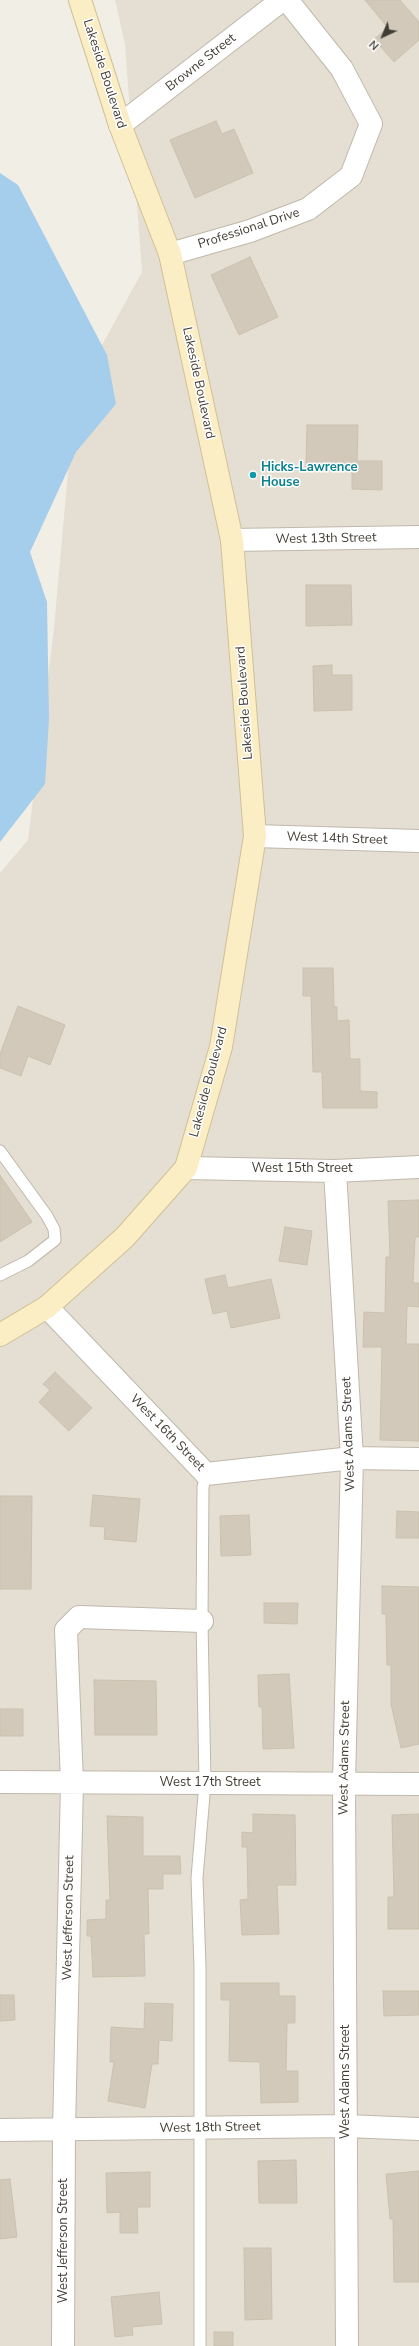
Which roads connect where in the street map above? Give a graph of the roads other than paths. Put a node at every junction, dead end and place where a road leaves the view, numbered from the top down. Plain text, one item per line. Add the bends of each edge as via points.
1 (80, 0) edge
2 (282, 0) edge
3 (287, 0) edge
4 (120, 125) junction
5 (170, 254) junction
6 (419, 538) edge
7 (232, 540) junction
8 (255, 836) junction
9 (419, 841) edge
10 (0, 1151) edge
11 (419, 1167) edge
12 (186, 1168) junction
13 (336, 1171) junction
14 (0, 1275) edge
15 (47, 1307) junction
16 (0, 1335) edge
17 (352, 1458) junction
18 (419, 1459) edge
19 (206, 1474) junction
20 (202, 1621) junction
21 (0, 1782) edge
22 (344, 1782) junction
23 (72, 1783) junction
24 (205, 1783) junction
25 (419, 1784) edge
26 (346, 2126) junction
27 (199, 2128) junction
28 (419, 2129) edge
29 (0, 2130) edge
30 (64, 2130) junction
31 (63, 2346) edge
32 (200, 2346) edge
33 (347, 2346) edge

1 - 4 street, Lakeside Boulevard
2 - 4 street, Browne Street
3 - 5 street, Professional Drive via 342,69 371,124 351,176 308,209 250,231
4 - 5 street, Lakeside Boulevard
5 - 7 street, Lakeside Boulevard
6 - 7 street, West 13th Street
7 - 8 street, Lakeside Boulevard
8 - 9 street, West 14th Street
8 - 12 street, Lakeside Boulevard via 221,1047
10 - 14 lane via 47,1216 56,1240 28,1261
11 - 13 street, West 15th Street
12 - 13 street, West 15th Street
12 - 15 street, Lakeside Boulevard via 125,1237
13 - 17 street, West Adams Street
15 - 16 street, Lakeside Boulevard
15 - 19 street, West 16th Street
17 - 18 street, West 16th Street
17 - 19 street, West 16th Street
17 - 22 street, West Adams Street
19 - 20 lane via 203,1487
20 - 23 street, West Jefferson Street via 79,1617 66,1630
20 - 24 lane
21 - 23 street, West 17th Street
22 - 24 street, West 17th Street
22 - 25 street, West 17th Street
22 - 26 street, West Adams Street
23 - 24 street, West 17th Street
23 - 30 street, West Jefferson Street
24 - 27 lane via 197,1878 200,1967
26 - 27 street, West 18th Street
26 - 28 street, West 18th Street
26 - 33 street, West Adams Street
27 - 30 street, West 18th Street
27 - 32 lane
29 - 30 street, West 18th Street
30 - 31 street, West Jefferson Street

